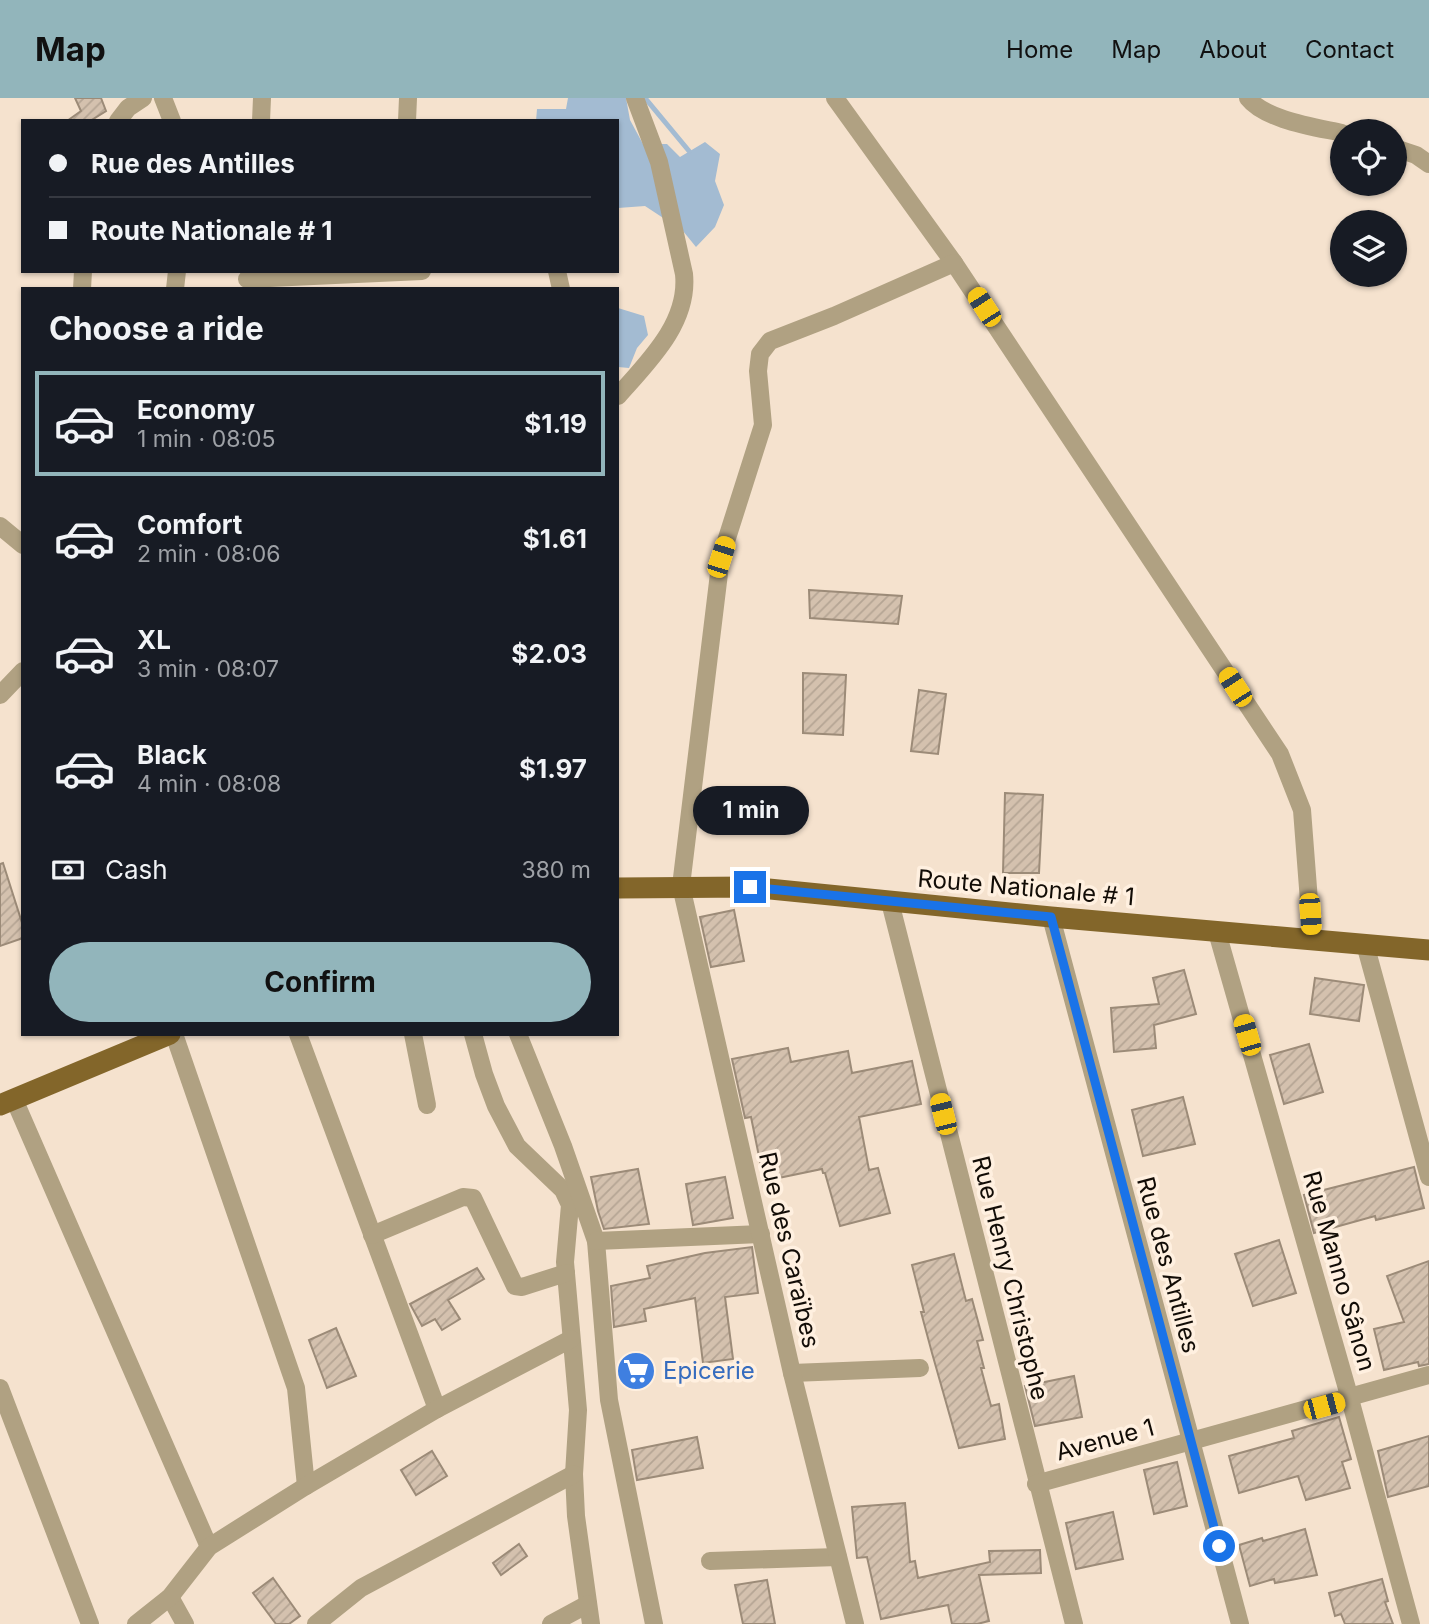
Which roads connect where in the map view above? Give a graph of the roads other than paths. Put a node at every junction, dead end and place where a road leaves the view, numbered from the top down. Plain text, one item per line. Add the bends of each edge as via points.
1 (144, 98) edge
2 (163, 98) edge
3 (262, 98) edge
4 (408, 98) edge
5 (635, 98) edge
6 (835, 98) edge
7 (1248, 98) edge
8 (120, 119) edge
9 (171, 119) edge
10 (261, 119) edge
11 (407, 119) edge
12 (1330, 130) edge
13 (1407, 152) edge
14 (1429, 164) edge
15 (954, 263) junction
16 (383, 273) edge
17 (247, 280) edge
18 (619, 395) edge
19 (0, 526) edge
20 (21, 543) edge
21 (21, 673) edge
22 (0, 695) edge
23 (681, 886) junction
24 (619, 888) edge
25 (890, 902) junction
26 (1051, 917) junction
27 (1217, 932) junction
28 (1311, 940) junction
29 (1365, 944) junction
30 (1429, 950) edge
31 (167, 1036) edge
32 (173, 1036) edge
33 (300, 1036) edge
34 (413, 1036) edge
35 (474, 1036) edge
36 (519, 1036) edge
37 (7, 1102) edge
38 (426, 1105) dead end
39 (1429, 1177) edge
40 (761, 1234) junction
41 (372, 1235) junction
42 (596, 1241) junction
43 (565, 1273) junction
44 (571, 1339) junction
45 (920, 1368) dead end
46 (792, 1373) junction
47 (1429, 1375) edge
48 (0, 1388) edge
49 (1350, 1399) junction
50 (437, 1409) junction
51 (1190, 1443) junction
52 (574, 1474) junction
53 (1037, 1485) junction
54 (306, 1486) junction
55 (209, 1547) junction
56 (838, 1557) junction
57 (710, 1561) dead end
58 (170, 1597) junction
59 (589, 1604) junction
60 (90, 1624) edge
61 (136, 1624) edge
62 (185, 1624) edge
63 (316, 1624) edge
64 (551, 1624) edge
65 (592, 1624) edge
66 (654, 1624) edge
67 (855, 1624) edge
68 (1074, 1624) edge
69 (1240, 1624) edge
70 (1411, 1624) edge

1 - 8 street
2 - 9 street
3 - 10 street
4 - 11 street
5 - 18 street via 659,162 686,292 678,316 653,356
6 - 15 street
7 - 12 street via 1254,106 1287,120
13 - 14 street
15 - 23 street, Rue des Caraïbes via 771,341 760,354 764,425 721,557
15 - 28 street via 1280,754 1302,810
16 - 17 street
19 - 20 street
21 - 22 street
23 - 24 main road, Route Nationale # 1
23 - 25 main road, Route Nationale # 1 via 750,887
23 - 40 street, Rue des Caraïbes
25 - 26 main road, Route Nationale # 1
25 - 53 street, Rue Henry Christophe
26 - 27 main road, Route Nationale # 1
26 - 51 street, Rue des Antilles
27 - 28 main road, Route Nationale # 1
27 - 49 street, Rue Manno Sânon
28 - 29 main road, Route Nationale # 1
29 - 30 main road, Route Nationale # 1
29 - 39 street
31 - 37 main road
32 - 54 street via 296,1388
33 - 41 street
34 - 38 street
35 - 43 street via 496,1106 517,1146 563,1190 570,1205
36 - 42 street
37 - 55 street
40 - 42 street
40 - 46 street, Rue des Caraïbes
41 - 43 street via 463,1197 473,1198 516,1286
41 - 50 street
42 - 66 street via 609,1399
43 - 44 street
44 - 50 street
44 - 52 street via 578,1410
45 - 46 street
46 - 56 street, Rue des Caraïbes
47 - 49 street, Avenue 1
48 - 60 street
49 - 51 street, Avenue 1
49 - 70 street, Rue Manno Sânon
50 - 54 street
51 - 53 street, Avenue 1
51 - 69 street, Rue des Antilles
52 - 59 street
52 - 63 street via 361,1588
53 - 68 street, Rue Henry Christophe
54 - 55 street
55 - 58 street
56 - 57 street
56 - 67 street, Rue des Caraïbes
58 - 61 street
58 - 62 street
59 - 64 street
59 - 65 street

